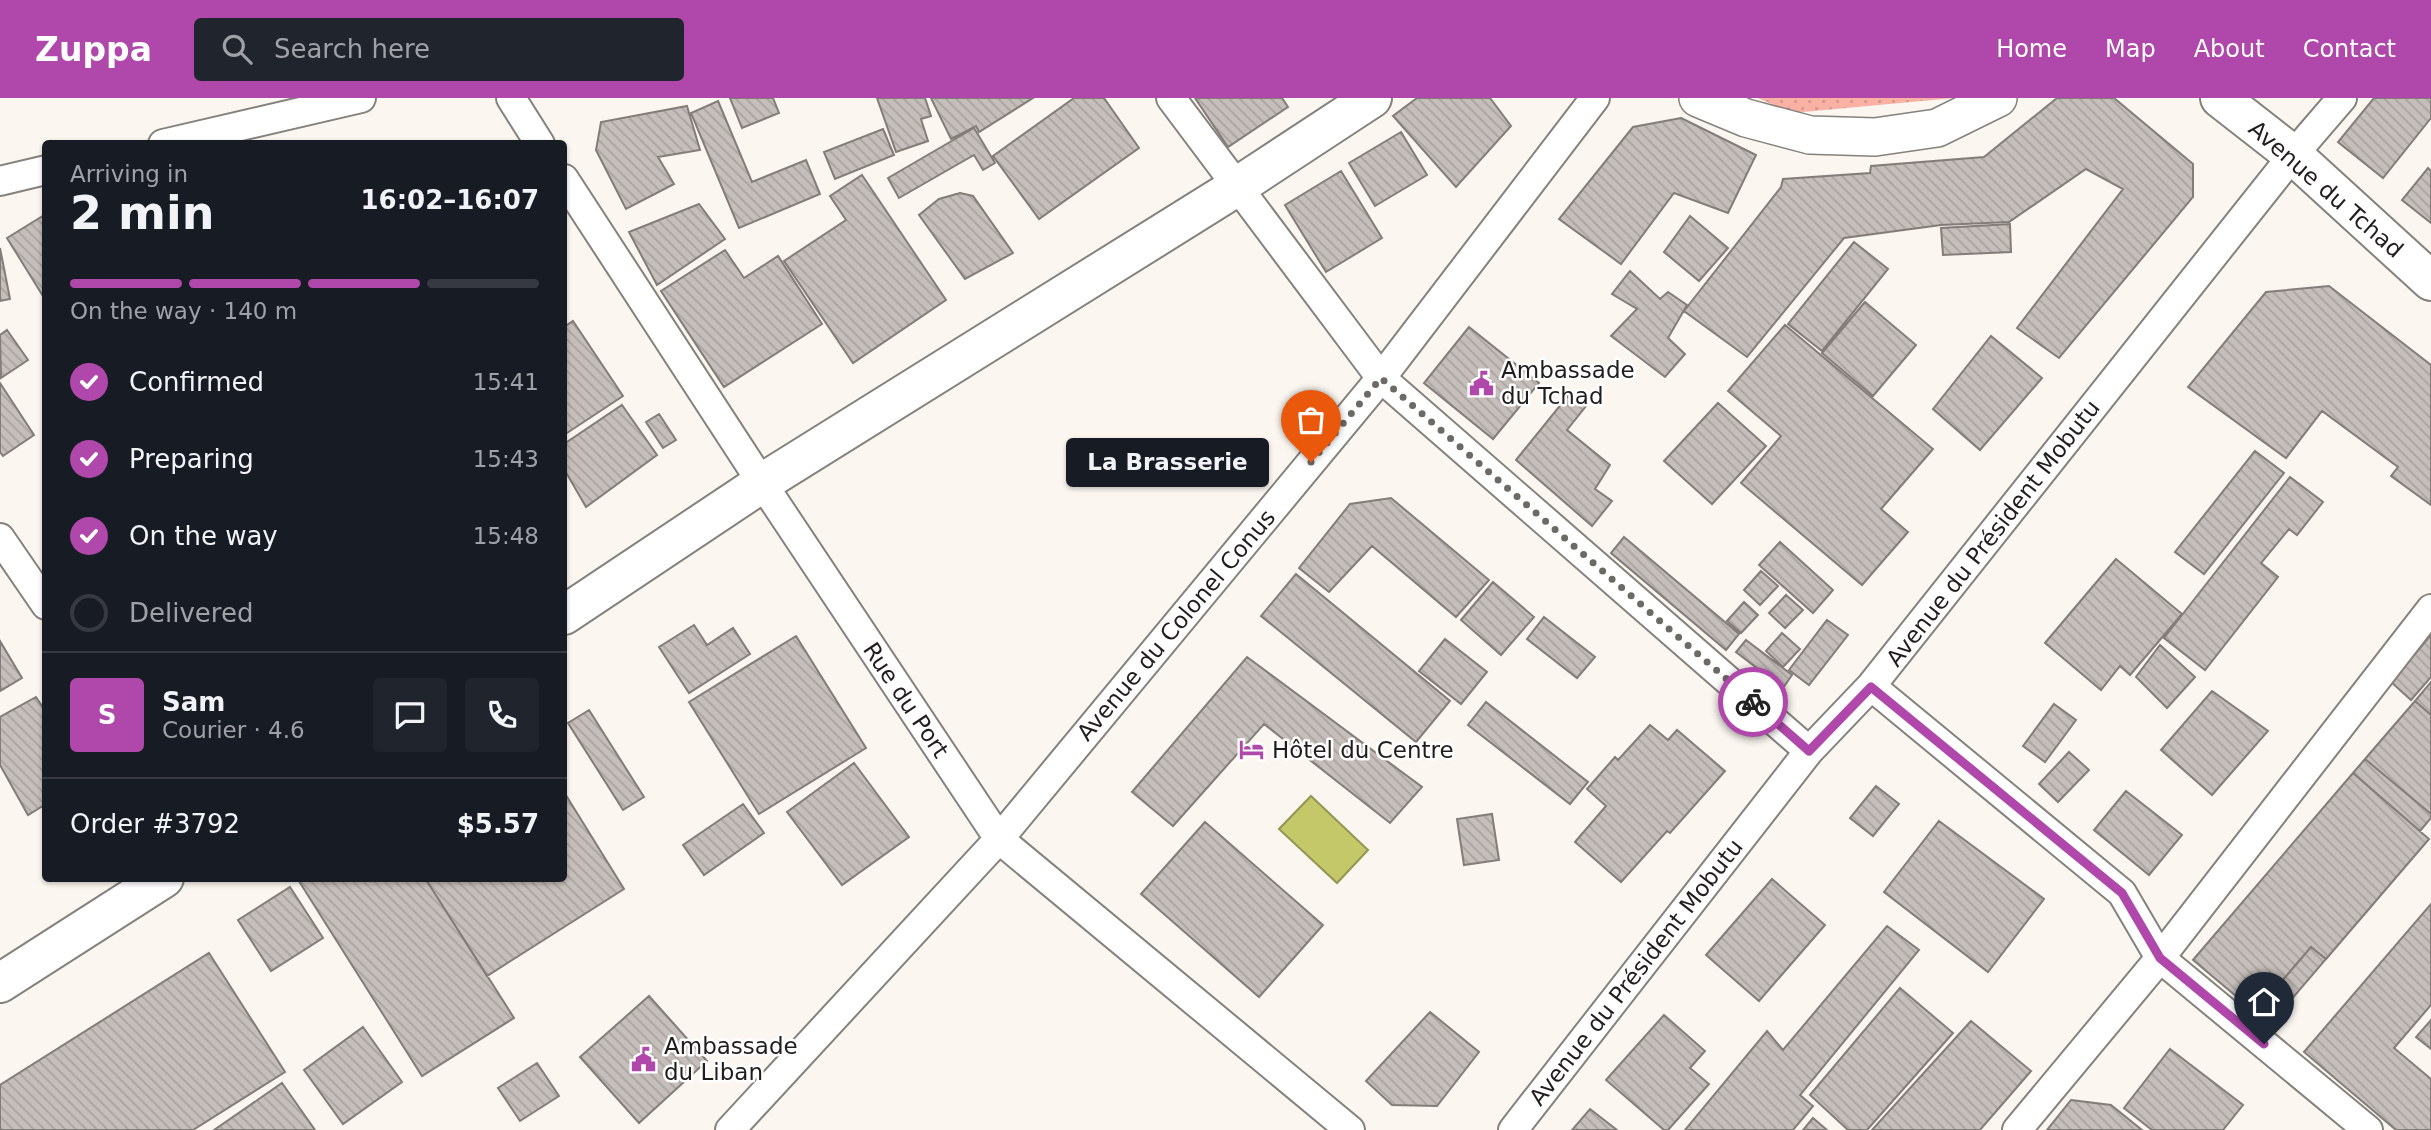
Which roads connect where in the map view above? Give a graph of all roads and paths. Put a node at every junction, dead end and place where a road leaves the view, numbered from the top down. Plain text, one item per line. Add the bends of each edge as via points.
1 (361, 98) edge
2 (510, 98) edge
3 (1171, 98) edge
4 (1372, 98) edge
5 (1595, 98) edge
6 (1698, 98) edge
7 (1998, 98) edge
8 (2220, 98) edge
9 (2342, 98) edge
10 (180, 140) edge
11 (537, 140) edge
12 (2293, 155) junction
13 (42, 171) edge
14 (0, 181) edge
15 (567, 184) edge
16 (1238, 186) junction
17 (2431, 281) edge
18 (1381, 378) junction
19 (762, 483) junction
20 (0, 538) edge
21 (42, 599) edge
22 (2431, 609) edge
23 (567, 613) edge
24 (1871, 687) junction
25 (1809, 751) junction
26 (999, 839) junction
27 (158, 882) edge
28 (2160, 958) junction
29 (0, 983) edge
30 (730, 1130) edge
31 (1350, 1130) edge
32 (1513, 1130) edge
33 (2017, 1130) edge
34 (2368, 1130) edge

1 - 10 street
2 - 11 street
3 - 16 street
4 - 16 main road
5 - 18 street, Avenue du Colonel Conus
6 - 7 street via 1746,118 1810,135 1875,137 1937,128
8 - 12 main road, Avenue du Tchad
9 - 12 street, Avenue du Président Mobutu
12 - 17 main road, Avenue du Tchad
12 - 24 street, Avenue du Président Mobutu
13 - 14 street
15 - 19 street, Rue du Port
16 - 18 street
16 - 19 main road
18 - 25 street
18 - 26 street, Avenue du Colonel Conus
19 - 23 main road
19 - 26 street, Rue du Port
20 - 21 street
22 - 28 street
24 - 25 street, Avenue du Président Mobutu
24 - 28 street via 2122,893
25 - 32 street, Avenue du Président Mobutu
26 - 30 street, Avenue du Colonel Conus
26 - 31 street, Rue du Port
27 - 29 main road
28 - 33 street
28 - 34 street

